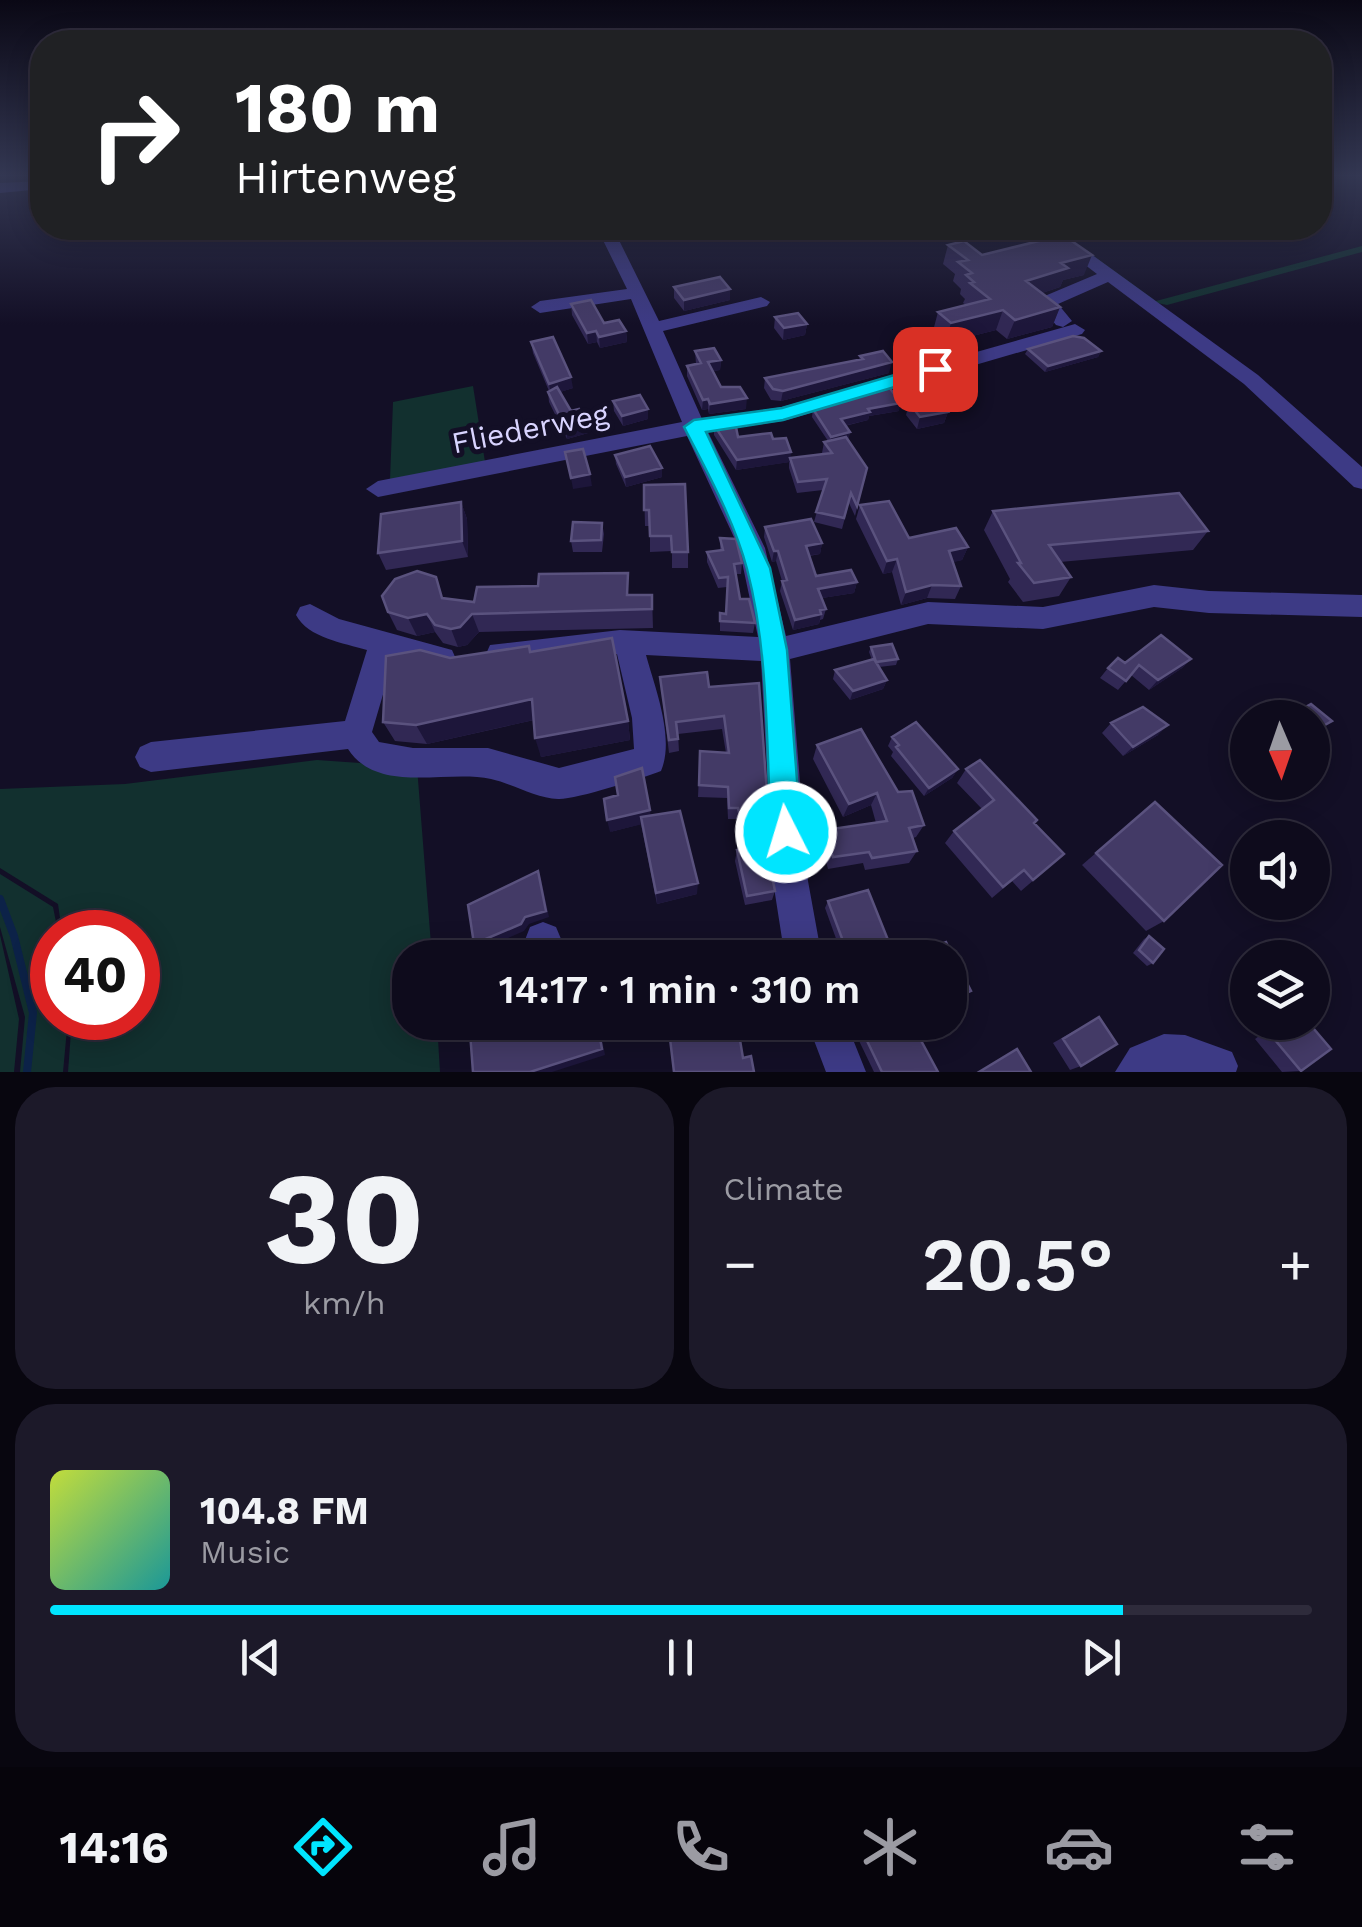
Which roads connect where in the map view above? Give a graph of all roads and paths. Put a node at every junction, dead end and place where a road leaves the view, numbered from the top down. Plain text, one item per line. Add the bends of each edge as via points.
1 (612, 240) edge
2 (1061, 240) edge
3 (1109, 275) junction
4 (638, 293) junction
5 (761, 302) dead end
6 (540, 307) dead end
7 (652, 328) junction
8 (694, 427) junction
9 (1362, 481) edge
10 (378, 488) dead end
11 (1362, 606) edge
12 (310, 615) dead end
13 (629, 643) junction
14 (384, 645) junction
15 (774, 650) junction
16 (356, 734) junction
17 (151, 757) dead end
18 (800, 940) edge
19 (833, 1040) edge
20 (1218, 1066) dead end
21 (846, 1072) edge
22 (1135, 1072) edge

1 - 4 street
2 - 3 street
3 - 8 street, Fliederweg via 1046,302 1075,330 783,414
3 - 9 street via 1258,388
4 - 6 street
4 - 7 street
5 - 7 street
7 - 8 street
8 - 10 street, Fliederweg
8 - 15 street via 758,568
11 - 15 street via 1154,596 1043,618 928,612
12 - 14 street
13 - 14 street via 458,663
13 - 15 street
13 - 16 street via 650,760 559,784 488,764 413,763 370,754
14 - 16 street
15 - 18 street
16 - 17 street
19 - 21 street
20 - 22 street via 1178,1050 1142,1062

